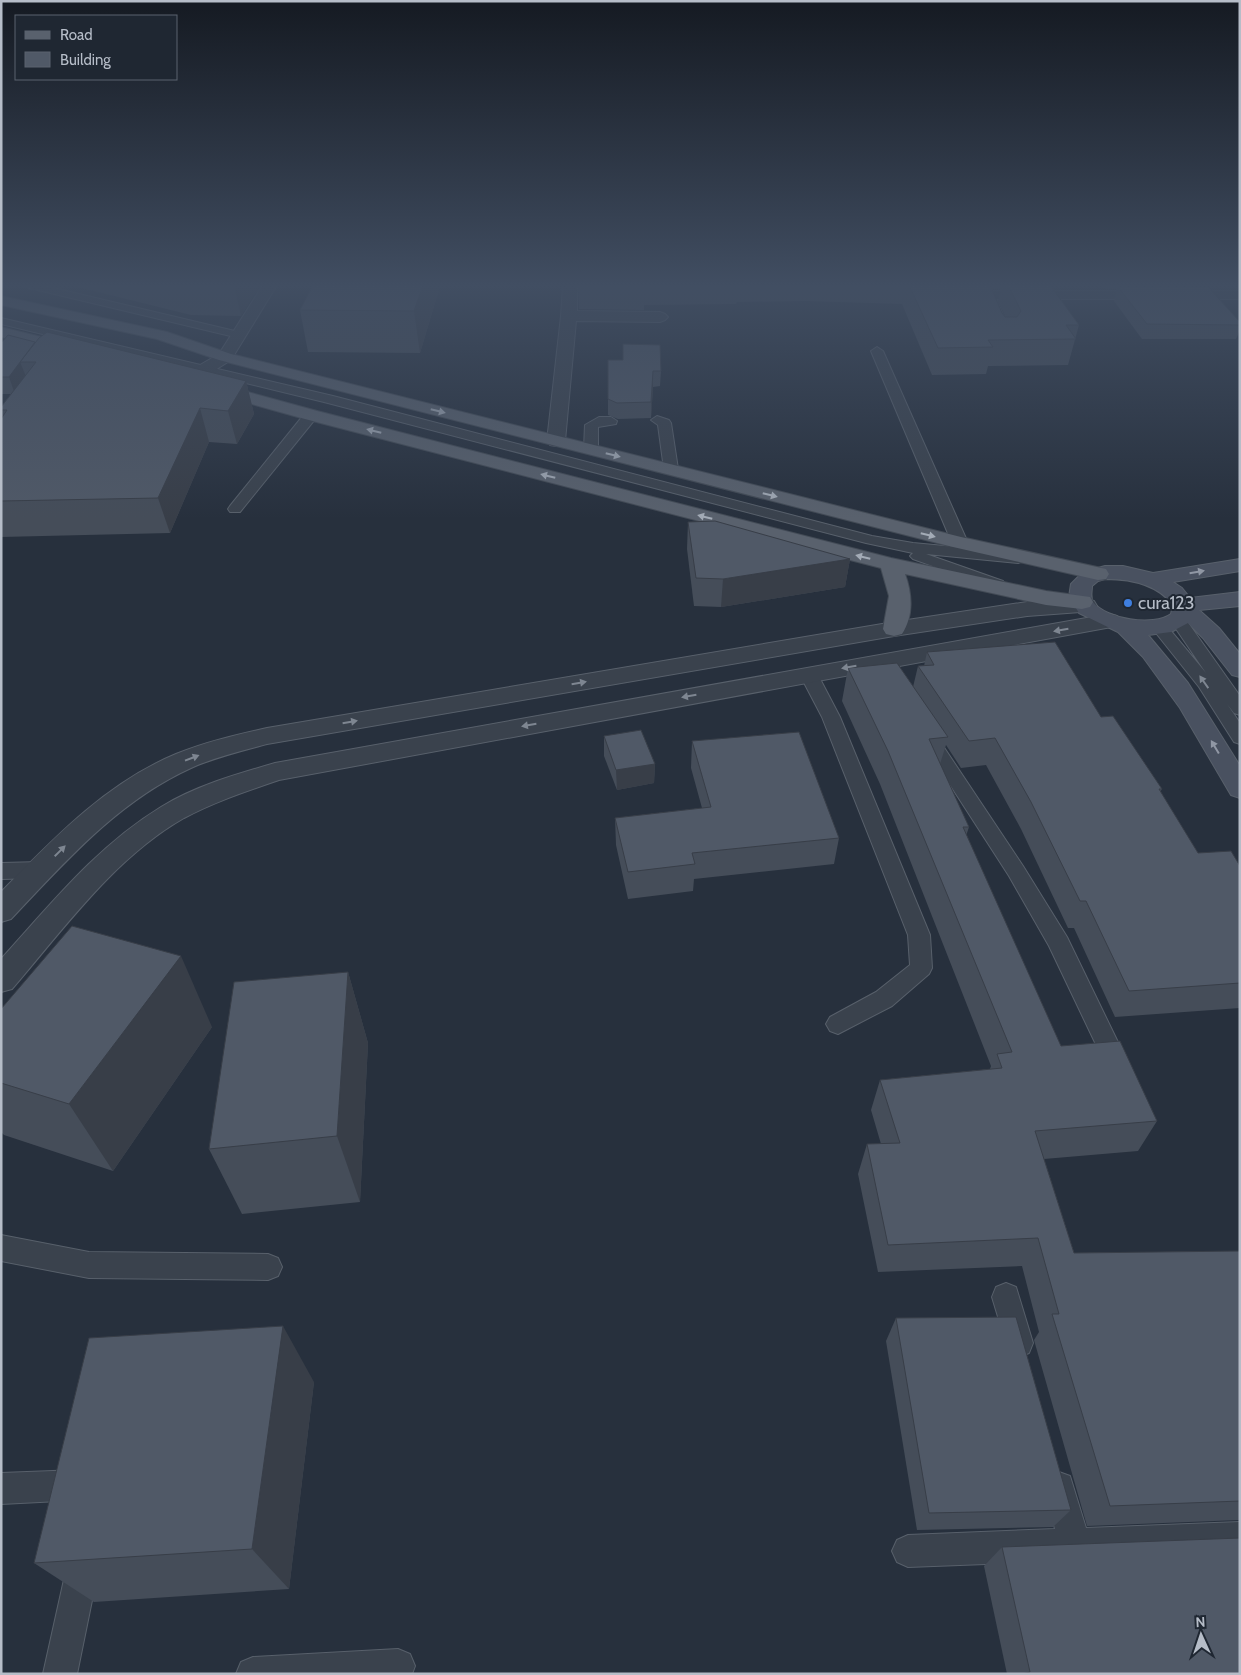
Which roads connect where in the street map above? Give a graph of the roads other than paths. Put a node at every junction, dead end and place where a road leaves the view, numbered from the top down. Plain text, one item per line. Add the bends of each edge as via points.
1 (130, 363) edge
2 (172, 363) edge
3 (193, 363) edge
4 (215, 363) edge
5 (249, 363) edge
6 (564, 363) edge
7 (882, 363) edge
8 (206, 369) junction
9 (188, 380) junction
10 (311, 415) junction
11 (657, 420) dead end
12 (611, 421) dead end
13 (556, 441) junction
14 (591, 449) junction
15 (671, 469) junction
16 (236, 509) dead end
17 (871, 540) junction
18 (960, 543) junction
19 (1028, 559) junction
20 (890, 564) junction
21 (1240, 565) edge
22 (1098, 574) junction
23 (1155, 580) junction
24 (1026, 594) junction
25 (1240, 599) edge
26 (1084, 604) junction
27 (1177, 615) junction
28 (1118, 624) junction
29 (894, 629) junction
30 (717, 659) junction
31 (1240, 670) edge
32 (809, 675) junction
33 (733, 688) junction
34 (1240, 709) edge
35 (918, 718) edge
36 (1240, 738) edge
37 (1240, 789) edge
38 (41, 870) junction
39 (1, 871) edge
40 (1, 910) edge
41 (1, 980) edge
42 (838, 1024) dead end
43 (1126, 1084) edge
44 (1, 1248) edge
45 (268, 1267) dead end
46 (1006, 1297) dead end
47 (1028, 1373) edge
48 (1051, 1459) edge
49 (1, 1489) edge
50 (1240, 1538) edge
51 (1075, 1544) junction
52 (908, 1551) dead end
53 (398, 1666) dead end
54 (60, 1674) edge
55 (253, 1674) edge

1 - 9 main road
2 - 8 lane
3 - 8 lane
4 - 8 street
5 -> 13 main road
6 - 13 street
7 - 18 lane
8 - 9 street
8 - 17 lane
9 - 10 main road
10 - 16 lane
20 -> 10 main road
11 - 15 lane via 664,423
12 - 14 lane via 592,425
13 - 14 main road
14 -> 15 main road
15 -> 18 main road
17 - 19 lane via 913,548
17 - 24 lane
18 - 19 main road
19 - 22 main road
20 - 24 main road
20 - 29 main road via 899,584 902,604
23 -> 21 main road
22 - 23 main road via 1129,572
22 - 26 main road via 1081,586
23 - 27 main road via 1173,590
24 - 26 main road
25 - 27 main road
26 - 28 main road via 1095,614
26 - 29 street
27 - 28 main road via 1144,629
27 - 31 main road via 1211,633
27 - 34 lane
36 -> 27 lane via 1206,684
28 -> 32 street via 885,670
37 -> 28 main road via 1174,678 1151,650
29 - 30 street
30 - 33 street
38 -> 30 street via 80,830 132,788 173,765 216,749 277,734
32 - 33 street
32 - 42 lane via 831,717 919,936 921,968 884,999
33 -> 41 street via 275,772 219,792 173,812 127,844
35 - 43 lane via 1059,943
38 - 39 lane
38 - 40 street
44 - 45 lane via 89,1265
46 - 47 lane
48 - 51 lane
49 - 54 lane via 94,1485 97,1500
50 - 51 lane
51 - 52 lane
53 - 55 lane

